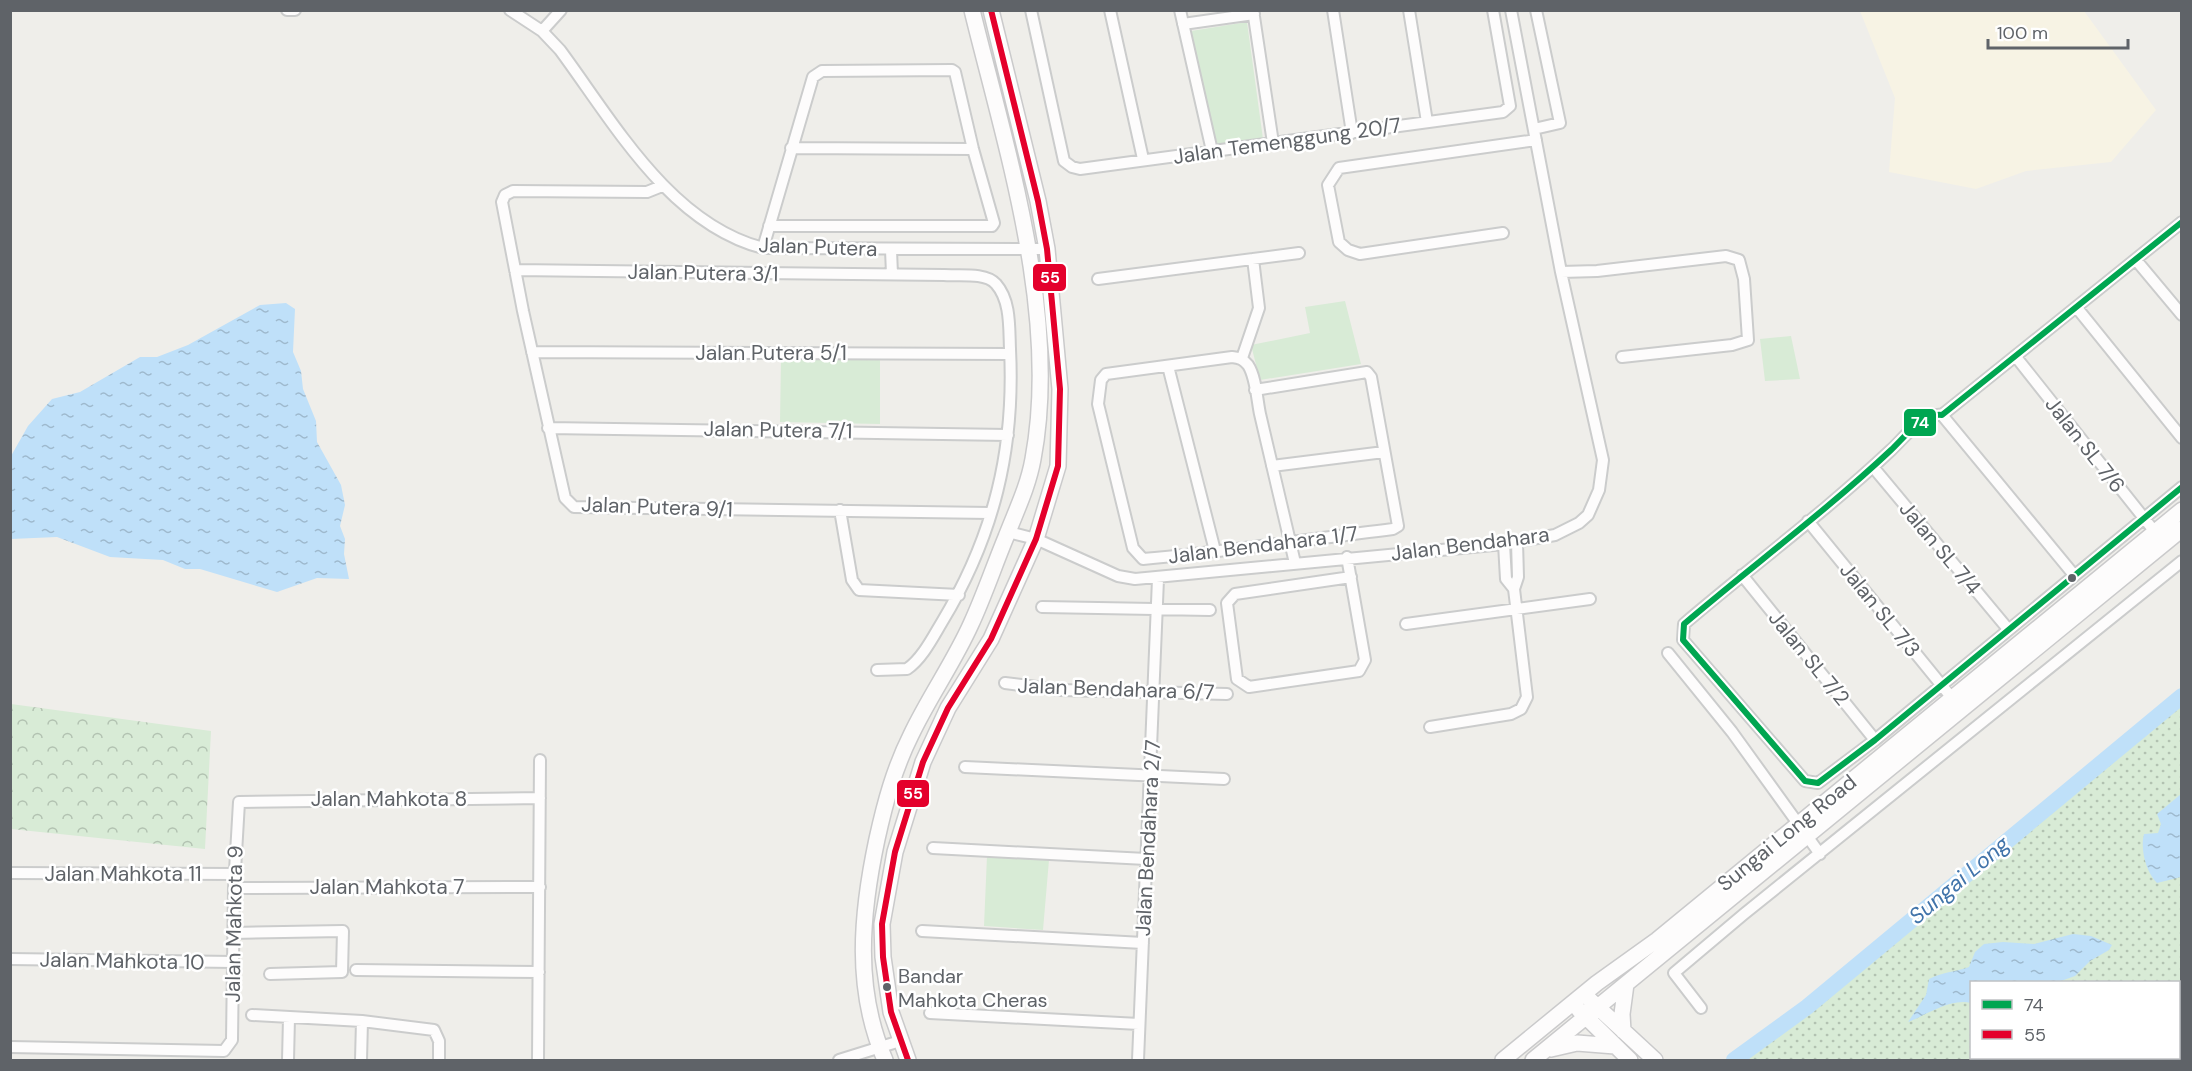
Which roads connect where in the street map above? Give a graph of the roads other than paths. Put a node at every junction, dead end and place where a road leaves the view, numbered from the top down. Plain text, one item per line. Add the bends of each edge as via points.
1 (287, 10) edge
2 (296, 10) edge
3 (510, 10) edge
4 (561, 10) edge
5 (972, 10) edge
6 (991, 10) edge
7 (1031, 10) edge
8 (1110, 10) edge
9 (1180, 10) edge
10 (1333, 10) edge
11 (1409, 10) edge
12 (1493, 10) edge
13 (1511, 10) edge
14 (1536, 10) edge
15 (1254, 12) edge
16 (1183, 24) junction
17 (542, 31) junction
18 (1427, 122) junction
19 (1352, 133) junction
20 (1535, 135) junction
21 (1272, 143) junction
22 (791, 148) junction
23 (973, 149) junction
24 (1212, 151) junction
25 (1143, 159) junction
26 (662, 186) junction
27 (2181, 222) edge
28 (769, 226) junction
29 (1503, 233) dead end
30 (763, 248) junction
31 (1030, 249) junction
32 (1047, 249) junction
33 (891, 250) junction
34 (1299, 253) dead end
35 (1253, 259) junction
36 (2136, 260) junction
37 (515, 270) junction
38 (892, 274) junction
39 (1562, 275) junction
40 (1098, 279) dead end
41 (2077, 308) junction
42 (2181, 315) edge
43 (532, 351) junction
44 (1010, 354) junction
45 (1622, 357) dead end
46 (2016, 357) junction
47 (1242, 358) junction
48 (1168, 366) junction
49 (1255, 390) junction
50 (1942, 415) junction
51 (548, 428) junction
52 (1008, 435) junction
53 (2181, 438) edge
54 (1384, 452) junction
55 (1272, 466) junction
56 (1873, 467) junction
57 (2181, 487) edge
58 (840, 510) junction
59 (2181, 510) edge
60 (990, 513) junction
61 (2144, 518) junction
62 (1808, 521) junction
63 (2181, 529) edge
64 (1008, 532) junction
65 (2155, 532) junction
66 (1036, 540) junction
67 (1290, 541) junction
68 (1517, 542) junction
69 (1504, 543) junction
70 (1215, 551) junction
71 (1347, 556) junction
72 (2181, 561) edge
73 (1295, 563) junction
74 (1742, 575) junction
75 (2074, 575) junction
76 (1351, 577) junction
77 (1161, 578) junction
78 (1514, 589) junction
79 (959, 594) junction
80 (1590, 599) dead end
81 (1042, 607) dead end
82 (1516, 609) junction
83 (1210, 610) dead end
84 (1159, 611) junction
85 (1406, 624) dead end
86 (2008, 629) junction
87 (1668, 653) dead end
88 (877, 669) dead end
89 (1005, 683) dead end
90 (1941, 685) junction
91 (1155, 692) junction
92 (1227, 694) dead end
93 (1952, 698) junction
94 (1430, 727) dead end
95 (1875, 740) junction
96 (540, 760) dead end
97 (965, 767) dead end
98 (1151, 776) junction
99 (1224, 779) dead end
100 (540, 798) junction
101 (239, 802) joint
102 (1798, 824) junction
103 (1808, 837) junction
104 (933, 848) dead end
105 (1820, 854) junction
106 (1146, 859) junction
107 (10, 873) edge
108 (235, 874) junction
109 (540, 887) junction
110 (234, 888) junction
111 (922, 932) dead end
112 (233, 933) junction
113 (1143, 943) junction
114 (10, 959) edge
115 (232, 962) junction
116 (356, 970) dead end
117 (539, 972) junction
118 (270, 974) dead end
119 (1626, 984) junction
120 (1584, 993) junction
121 (1572, 1003) junction
122 (1597, 1007) junction
123 (1701, 1008) dead end
124 (930, 1013) dead end
125 (252, 1016) dead end
126 (289, 1018) junction
127 (1585, 1018) junction
128 (363, 1021) junction
129 (1139, 1024) junction
130 (1623, 1031) junction
131 (900, 1041) junction
132 (1615, 1046) junction
133 (10, 1047) edge
134 (882, 1054) edge
135 (1651, 1056) edge
136 (1538, 1057) edge
137 (288, 1060) edge
138 (361, 1060) edge
139 (439, 1060) edge
140 (538, 1060) edge
141 (839, 1060) edge
142 (909, 1060) edge
143 (1138, 1060) edge
144 (1503, 1060) edge
145 (1630, 1060) edge

1 - 2 street
3 - 17 street, Jalan Putera
4 - 17 street
5 - 31 street
6 - 32 street
7 - 25 street, Jalan Temenggung 20/7 via 1064,161 1080,169
8 - 25 street
9 - 16 street
10 - 19 street
11 - 18 street
12 - 18 street, Jalan Temenggung 20/7 via 1510,106 1503,112
13 - 20 street, Jalan Bendahara
14 - 20 street via 1560,123
15 - 16 street
15 - 21 street
16 - 24 street
17 - 26 street, Jalan Putera
18 - 19 street, Jalan Temenggung 20/7
19 - 21 street, Jalan Temenggung 20/7
20 - 29 street via 1339,168 1328,185 1339,242 1360,255
20 - 39 street, Jalan Bendahara
21 - 24 street, Jalan Temenggung 20/7
22 - 23 street
22 - 23 street via 810,83 822,71 952,70
22 - 28 street
23 - 28 street via 994,223 989,228
24 - 25 street, Jalan Temenggung 20/7
26 - 30 street, Jalan Putera via 716,230
26 - 37 street, Jalan Putera 9/1 via 647,192 513,191 505,195 502,202
27 - 36 street
28 - 30 street
30 - 33 street, Jalan Putera
31 - 32 street, Jalan Putera
31 - 33 street, Jalan Putera
31 - 64 street via 1040,376 1034,456 1028,483
32 - 66 street via 1060,389 1059,441 1052,490
33 - 38 street
34 - 35 street
35 - 40 street
35 - 47 street via 1259,308
36 - 41 street
36 - 42 street
37 - 38 street, Jalan Putera 3/1
37 - 43 street, Jalan Putera 9/1
38 - 44 street, Jalan Putera 3/1 via 990,278 1002,294 1008,314
39 - 45 street via 1587,276 1597,271 1726,256 1739,260 1748,340
39 - 68 street, Jalan Bendahara via 1603,460 1603,475 1588,515 1579,523 1555,535
41 - 46 street
41 - 53 street
43 - 44 street, Jalan Putera 5/1
43 - 51 street, Jalan Putera 9/1
44 - 52 street, Jalan Putera 3/1 via 1012,410
46 - 50 street
46 - 61 street, Jalan SL 7/6
47 - 48 street
47 - 49 street via 1249,367
48 - 70 street
48 - 70 street, Jalan Bendahara 1/7 via 1106,374 1101,380 1098,404 1133,548 1143,559
49 - 54 street via 1362,372 1371,377
49 - 55 street
50 - 56 street via 1922,421
50 - 75 street
51 - 52 street, Jalan Putera 7/1
51 - 58 street, Jalan Putera 9/1 via 565,498 574,507
52 - 60 street, Jalan Putera 3/1 via 1003,475
54 - 55 street
54 - 67 street, Jalan Bendahara 1/7 via 1398,526
55 - 67 street
56 - 62 street
56 - 86 street, Jalan SL 7/4
57 - 61 street
58 - 60 street, Jalan Putera 9/1
58 - 79 street via 852,580 860,590
59 - 65 street, Sungai Long Road
60 - 79 street, Jalan Putera 3/1
61 - 65 street, Jalan SL 7/6
61 - 75 street
62 - 74 street
62 - 90 street, Jalan SL 7/3
63 - 103 street, Sungai Long Road
64 - 66 street, Jalan Bendahara
64 - 134 street via 970,626 910,736 883,809 868,879 862,968 868,1008
65 - 93 street, Sungai Long Road
66 - 77 street, Jalan Bendahara via 1118,576
66 - 131 street via 991,639 948,708 903,819 882,924 887,993
67 - 70 street, Jalan Bendahara 1/7
67 - 73 street
68 - 69 street, Jalan Bendahara
68 - 78 street via 1518,578
69 - 71 street, Jalan Bendahara
69 - 78 street via 1506,579
71 - 73 street, Jalan Bendahara
71 - 76 street
72 - 105 street
73 - 77 street, Jalan Bendahara
74 - 95 street, Jalan SL 7/2
74 - 95 street via 1683,624 1683,640 1804,781 1818,783
75 - 86 street
76 - 76 street via 1365,660 1359,671 1249,687 1236,679 1227,603 1235,594
77 - 84 street, Jalan Bendahara 2/7
78 - 82 street
79 - 88 street, Jalan Putera 3/1 via 912,666 902,671
80 - 82 street
81 - 84 street
82 - 85 street
82 - 94 street via 1527,697 1521,709
83 - 84 street
84 - 91 street, Jalan Bendahara 2/7
86 - 90 street
87 - 102 street via 1732,732
89 - 91 street, Jalan Bendahara 6/7 via 1060,690
90 - 93 street, Jalan SL 7/3
90 - 95 street
91 - 92 street, Jalan Bendahara 6/7
91 - 98 street, Jalan Bendahara 2/7
93 - 102 street, Sungai Long Road
96 - 100 street
97 - 98 street
98 - 99 street
98 - 106 street, Jalan Bendahara 2/7
100 - 101 street, Jalan Mahkota 8
100 - 109 street
101 - 108 street, Jalan Mahkota 9
102 - 103 street
102 - 120 street, Sungai Long Road via 1657,940
103 - 105 street
103 - 119 street, Sungai Long Road
104 - 106 street
105 - 123 street via 1674,973
106 - 113 street, Jalan Bendahara 2/7
107 - 108 street, Jalan Mahkota 11
108 - 110 street, Jalan Mahkota 9
109 - 110 street, Jalan Mahkota 7
109 - 117 street
110 - 112 street, Jalan Mahkota 9
111 - 113 street
112 - 115 street, Jalan Mahkota 9
112 - 118 street via 343,931 344,970 339,974
113 - 129 street, Jalan Bendahara 2/7
114 - 115 street, Jalan Mahkota 10
115 - 133 street, Jalan Mahkota 9 via 232,1040 224,1051
116 - 117 street
117 - 140 street
119 - 122 street, Sungai Long Road
119 - 130 street
120 - 121 street, Sungai Long Road
120 - 122 street
121 - 127 street
121 - 144 street, Sungai Long Road
122 - 127 street, Sungai Long Road
122 - 130 street
124 - 129 street
125 - 126 street
126 - 128 street
126 - 137 street
127 - 132 street
127 - 136 street, Sungai Long Road
128 - 138 street
128 - 139 street via 434,1030 440,1041
129 - 143 street, Jalan Bendahara 2/7
130 - 135 street
131 - 134 street
131 - 142 street
132 - 136 street via 1577,1042 1558,1046
132 - 145 street
134 - 141 street

